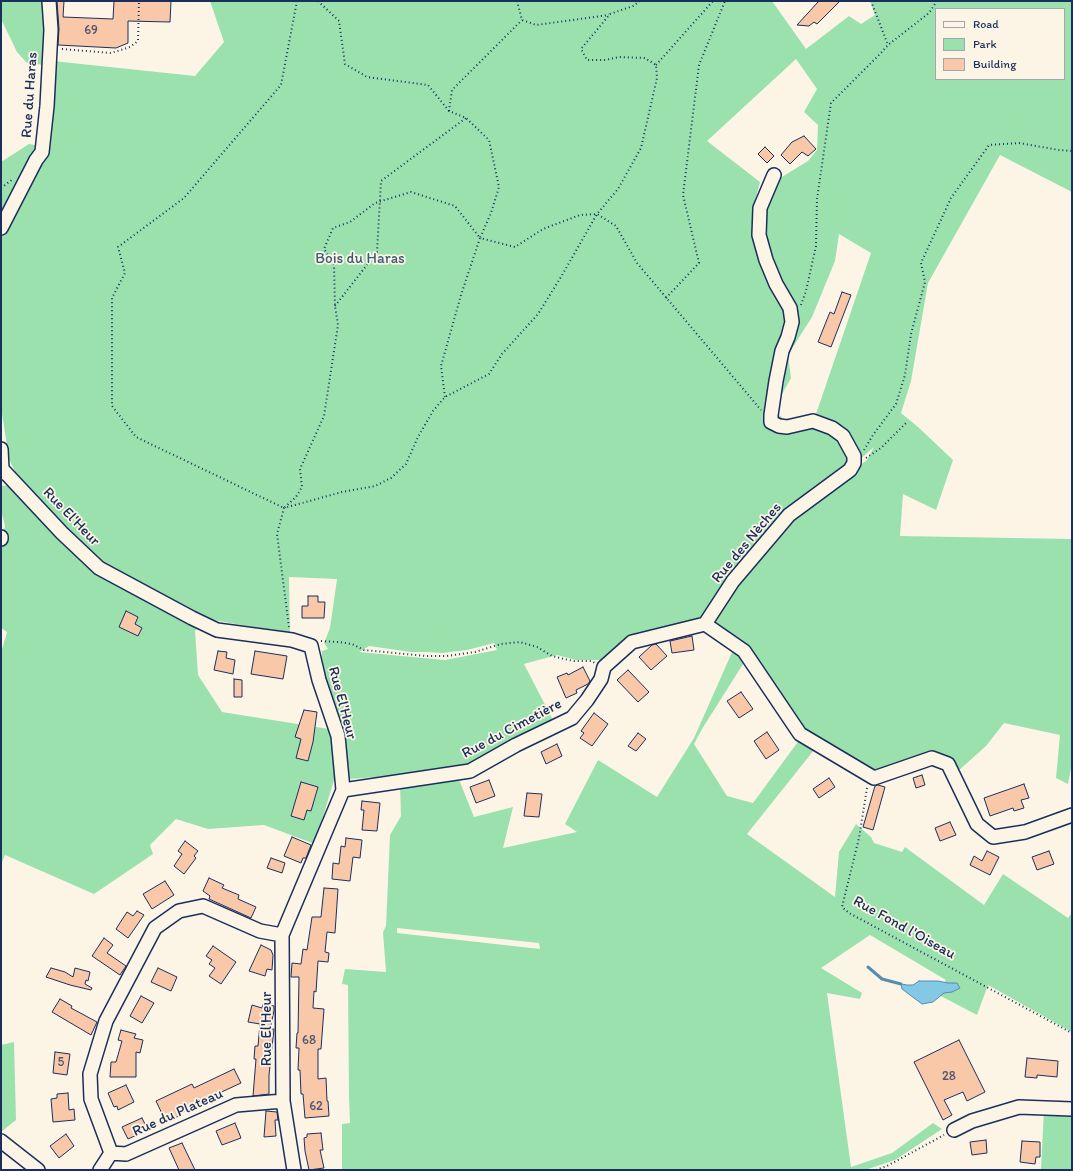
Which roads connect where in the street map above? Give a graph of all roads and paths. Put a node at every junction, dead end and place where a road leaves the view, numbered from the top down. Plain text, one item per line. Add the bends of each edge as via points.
1 (49, 1) edge
2 (140, 1) edge
3 (297, 1) edge
4 (318, 1) edge
5 (517, 1) edge
6 (640, 1) edge
7 (713, 1) edge
8 (725, 1) edge
9 (871, 1) edge
10 (937, 1) edge
11 (610, 14) junction
12 (522, 20) junction
13 (888, 45) junction
14 (50, 48) junction
15 (656, 65) junction
16 (450, 111) junction
17 (466, 118) junction
18 (1072, 151) edge
19 (774, 175) dead end
20 (380, 202) junction
21 (596, 214) junction
22 (1, 228) edge
23 (480, 238) junction
24 (666, 298) junction
25 (336, 306) junction
26 (792, 322) junction
27 (445, 397) junction
28 (771, 422) junction
29 (907, 422) dead end
30 (1, 449) edge
31 (863, 452) dead end
32 (854, 463) junction
33 (2, 471) edge
34 (284, 508) junction
35 (705, 624) junction
36 (292, 640) junction
37 (311, 646) junction
38 (604, 667) junction
39 (868, 775) junction
40 (343, 790) junction
41 (1072, 815) edge
42 (282, 935) junction
43 (1072, 1033) edge
44 (283, 1101) junction
45 (1072, 1109) edge
46 (954, 1130) joint
47 (1, 1142) edge
48 (111, 1153) junction
49 (38, 1170) edge
50 (100, 1170) edge
51 (294, 1170) edge
52 (876, 1170) edge

1 - 14 street, Rue du Haras
2 - 14 path via 138,41 130,47 111,53
3 - 34 path via 281,85 184,198 118,247 125,273 112,298 112,406 136,437
4 - 16 path via 339,21 345,64 367,77 428,85
5 - 12 path
6 - 11 path
7 - 15 path
8 - 24 path via 699,65 683,195 699,263
9 - 13 path
10 - 13 path via 929,13
11 - 12 path via 536,25
11 - 15 path via 581,49 587,60 645,58
12 - 16 path via 452,90
13 - 26 path via 831,103 817,199 816,246 806,291
14 - 22 street, Rue du Haras via 42,152
15 - 21 path via 657,78 641,148 618,189
16 - 17 path
17 - 20 path via 382,180
17 - 23 path via 489,140 499,187
18 - 31 path via 1019,143 989,145 951,198 920,264 925,282 911,334 905,375 896,404
19 - 26 street via 760,208 759,235 776,284 790,308
20 - 23 path via 411,192 455,206
20 - 25 path via 377,252
20 - 25 path via 350,222 333,228 324,249 334,264
21 - 23 path via 580,215 543,229 515,247
21 - 24 path via 616,226 637,263
21 - 27 path via 562,277 538,314 502,354 489,374
23 - 27 path via 460,295 441,366
24 - 28 path
25 - 34 path via 338,325 324,416 300,470 302,487
26 - 28 street via 782,351
27 - 34 path via 433,412 406,464 392,478 375,486
28 - 32 street via 787,427 812,421 832,428 843,436 854,456
29 - 32 path via 881,448
30 - 33 street
32 - 35 street, Rue des Nèches via 850,470 789,514 733,581
33 - 36 street, Rue El'Heur via 99,568 217,630
34 - 36 path via 277,534
35 - 38 street, Rue du Cimetière via 632,642
35 - 39 street via 744,652 800,734
36 - 37 street, Rue El'Heur
37 - 38 path via 327,641 352,644 364,650 447,656 520,642 537,647 552,656 574,661 590,661
37 - 40 street, Rue El'Heur via 319,680 338,736
38 - 40 street, Rue du Cimetière via 601,679 572,718 470,771
39 - 41 street via 874,778 932,758 948,764 977,824 993,836 1025,832
39 - 43 path, Rue Fond l'Oiseau via 859,838 842,907
40 - 42 street, Rue El'Heur
42 - 44 street, Rue El'Heur
42 - 48 street via 260,931 203,906 179,910 155,928 106,1021 90,1074 91,1099
44 - 48 street, Rue du Plateau via 236,1105 126,1154
44 - 51 street, Rue El'Heur
45 - 46 street via 1019,1107 972,1121
46 - 52 path
47 - 49 street
48 - 50 street

